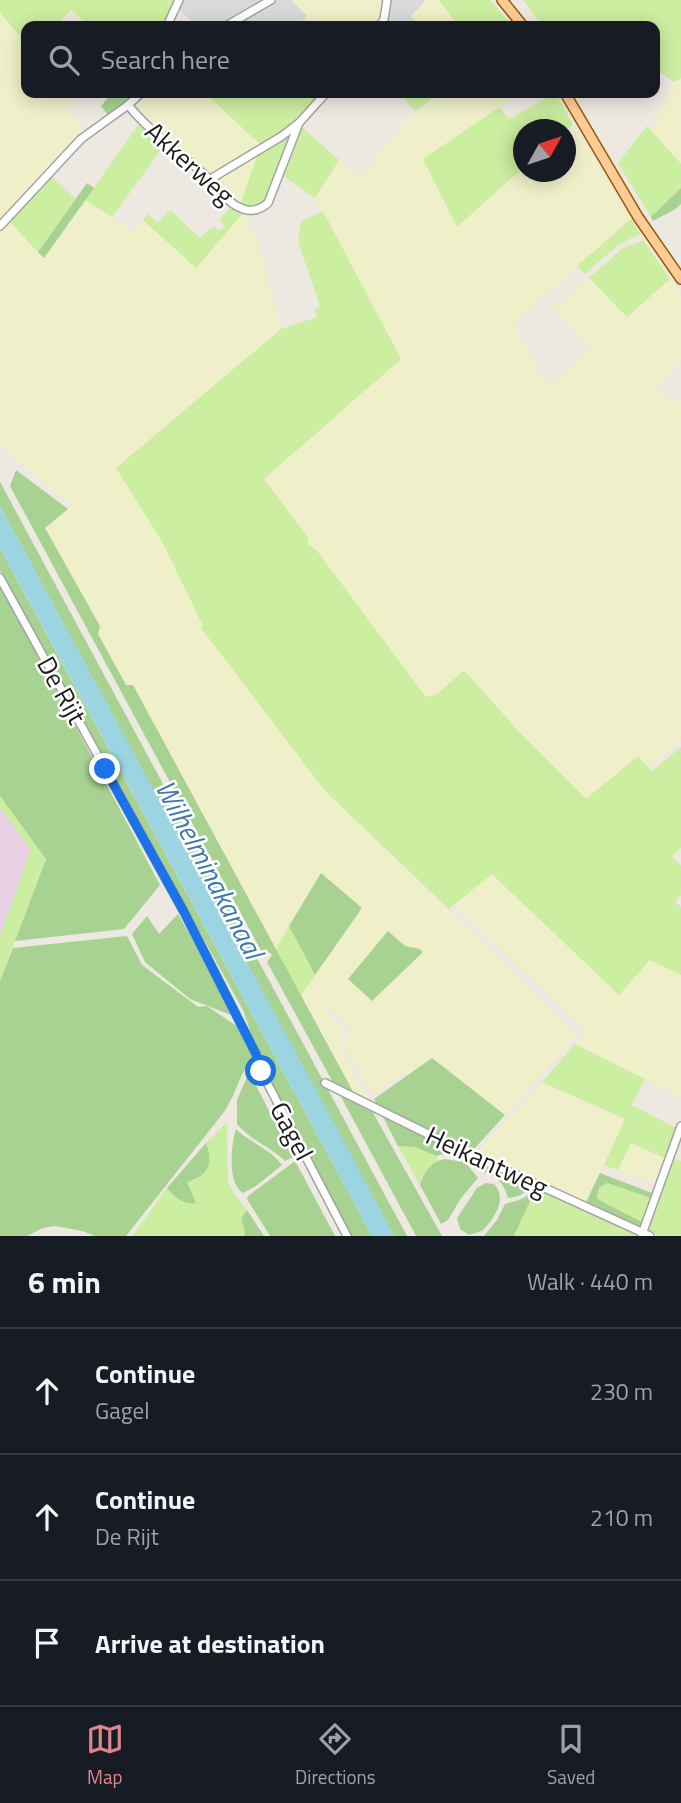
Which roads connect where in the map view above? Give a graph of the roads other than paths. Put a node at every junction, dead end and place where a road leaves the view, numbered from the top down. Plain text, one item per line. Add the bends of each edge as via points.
1 (180, 0) edge
2 (271, 0) edge
3 (387, 0) edge
4 (502, 0) edge
5 (170, 21) edge
6 (235, 21) edge
7 (383, 21) edge
8 (519, 21) edge
9 (132, 98) edge
10 (136, 98) edge
11 (322, 98) edge
12 (568, 98) edge
13 (130, 103) junction
14 (299, 123) junction
15 (209, 180) junction
16 (0, 226) edge
17 (681, 279) edge
18 (0, 578) edge
19 (184, 912) joint
20 (325, 1083) dead end
21 (681, 1126) edge
22 (645, 1235) edge
23 (347, 1236) edge

1 - 5 street
2 - 6 street
3 - 7 street
4 - 8 main road
9 - 13 street
10 - 13 street
11 - 14 street
12 - 17 main road via 638,217
13 - 15 street, Akkerweg
13 - 16 street via 81,139
14 - 15 street via 271,145
14 - 15 street, Akkerweg via 268,203 256,210 243,209
18 - 19 street, De Rijt
19 - 23 street, Gagel
20 - 22 street, Heikantweg
21 - 22 street

